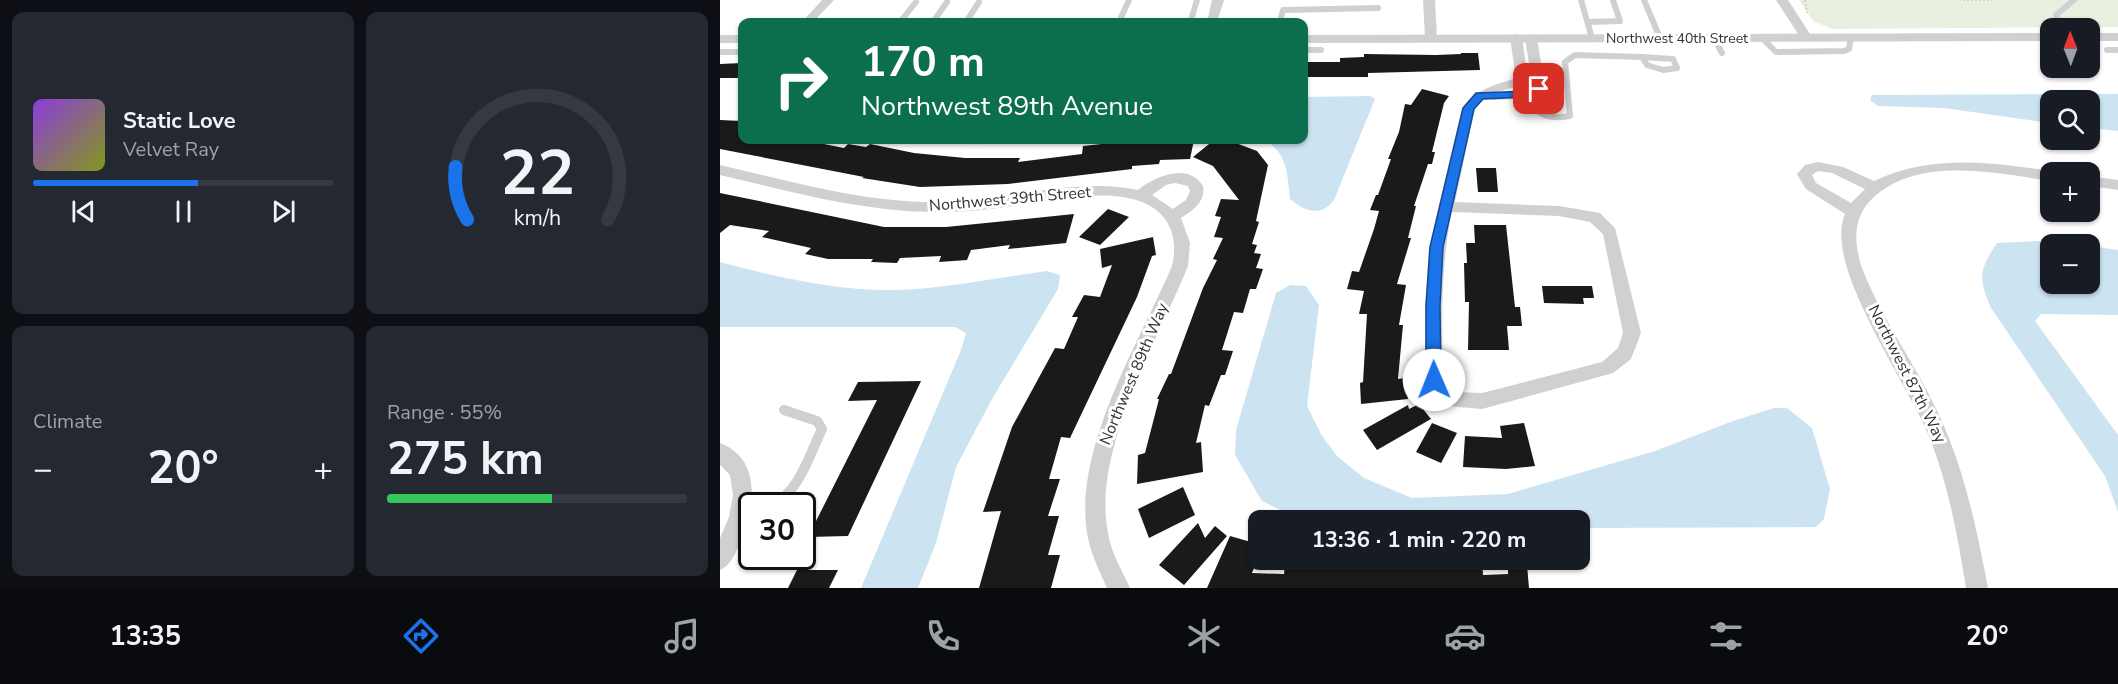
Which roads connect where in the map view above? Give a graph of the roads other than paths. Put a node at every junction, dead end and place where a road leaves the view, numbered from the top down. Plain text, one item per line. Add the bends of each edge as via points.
1 (828, 0) edge
2 (1129, 0) edge
3 (1197, 0) edge
4 (1218, 0) edge
5 (1429, 0) edge
6 (1581, 0) edge
7 (1613, 0) edge
8 (1644, 0) edge
9 (1782, 0) edge
10 (2074, 0) edge
11 (916, 2) dead end
12 (947, 2) dead end
13 (979, 2) dead end
14 (1378, 8) dead end
15 (811, 18) edge
16 (903, 18) edge
17 (936, 18) edge
18 (969, 18) edge
19 (1121, 18) edge
20 (1192, 18) edge
21 (1213, 18) edge
22 (1281, 18) edge
23 (2057, 18) edge
24 (1587, 22) junction
25 (1806, 37) junction
26 (1851, 37) junction
27 (2040, 37) edge
28 (1431, 38) junction
29 (1516, 38) junction
30 (1531, 38) junction
31 (1592, 38) junction
32 (1660, 38) junction
33 (1714, 38) junction
34 (1762, 38) junction
35 (720, 39) edge
36 (738, 39) edge
37 (2100, 39) edge
38 (2115, 43) edge
39 (1308, 44) edge
40 (1308, 45) edge
41 (1321, 50) dead end
42 (720, 52) edge
43 (738, 52) edge
44 (1722, 53) dead end
45 (1642, 56) junction
46 (1522, 80) junction
47 (1525, 94) junction
48 (1540, 94) junction
49 (1480, 96) junction
50 (1547, 116) junction
51 (720, 170) edge
52 (2040, 175) edge
53 (2100, 183) edge
54 (2118, 185) edge
55 (1874, 187) junction
56 (1132, 194) junction
57 (1446, 207) junction
58 (1852, 212) junction
59 (1173, 216) junction
60 (784, 410) dead end
61 (720, 452) edge
62 (744, 492) edge
63 (790, 492) edge
64 (738, 527) edge
65 (720, 559) edge
66 (1111, 584) edge
67 (1977, 588) edge

1 - 15 street
2 - 19 lane
3 - 20 lane
4 - 21 street
5 - 28 street
6 - 24 lane
7 - 24 lane via 1620,21
8 - 32 lane
9 - 25 street
10 - 23 lane via 2058,10
11 - 16 lane
12 - 17 lane
13 - 18 lane
14 - 22 lane via 1283,10
24 - 31 lane
25 - 26 street, Northwest 40th Street
25 - 34 street, Northwest 40th Street
26 - 27 street, Northwest 40th Street
26 - 34 lane via 1849,49 1844,51 1781,53
28 - 29 street, Northwest 40th Street
28 - 39 street, Northwest 40th Street
29 - 30 street, Northwest 40th Street
29 - 46 street
30 - 31 street, Northwest 40th Street
30 - 48 street
31 - 32 street, Northwest 40th Street
32 - 33 street, Northwest 40th Street
33 - 34 street, Northwest 40th Street
33 - 44 lane
35 - 36 street
37 - 38 street
40 - 41 lane
42 - 43 lane
45 - 45 lane via 1670,58 1677,68 1655,69
45 - 50 lane via 1568,58 1565,78 1571,113 1565,117
46 - 47 street
46 - 49 street
47 - 48 street
47 - 49 street
47 - 50 lane via 1529,107
48 - 50 lane
49 - 57 street via 1469,108
51 - 56 street, Northwest 39th Street via 897,206 962,206 1088,192
52 - 55 street via 1956,166 1911,171
53 - 54 street
55 - 58 street
55 - 58 street via 1835,169 1813,165 1807,169 1804,174 1811,186
56 - 59 street via 1155,202
56 - 59 street via 1165,179 1185,178 1193,182 1197,189 1195,198
57 - 57 street via 1559,211 1595,217 1610,232 1632,333 1623,358 1608,368 1482,401 1454,400 1443,393 1434,380 1433,306 1437,247
58 - 67 street, Northwest 87th Way via 1848,240 1854,268 1948,456 1961,501
59 - 66 street, Northwest 89th Way via 1184,242 1180,266 1099,459 1095,520
60 - 63 lane via 817,421 822,429
61 - 62 street via 739,471
64 - 65 street

